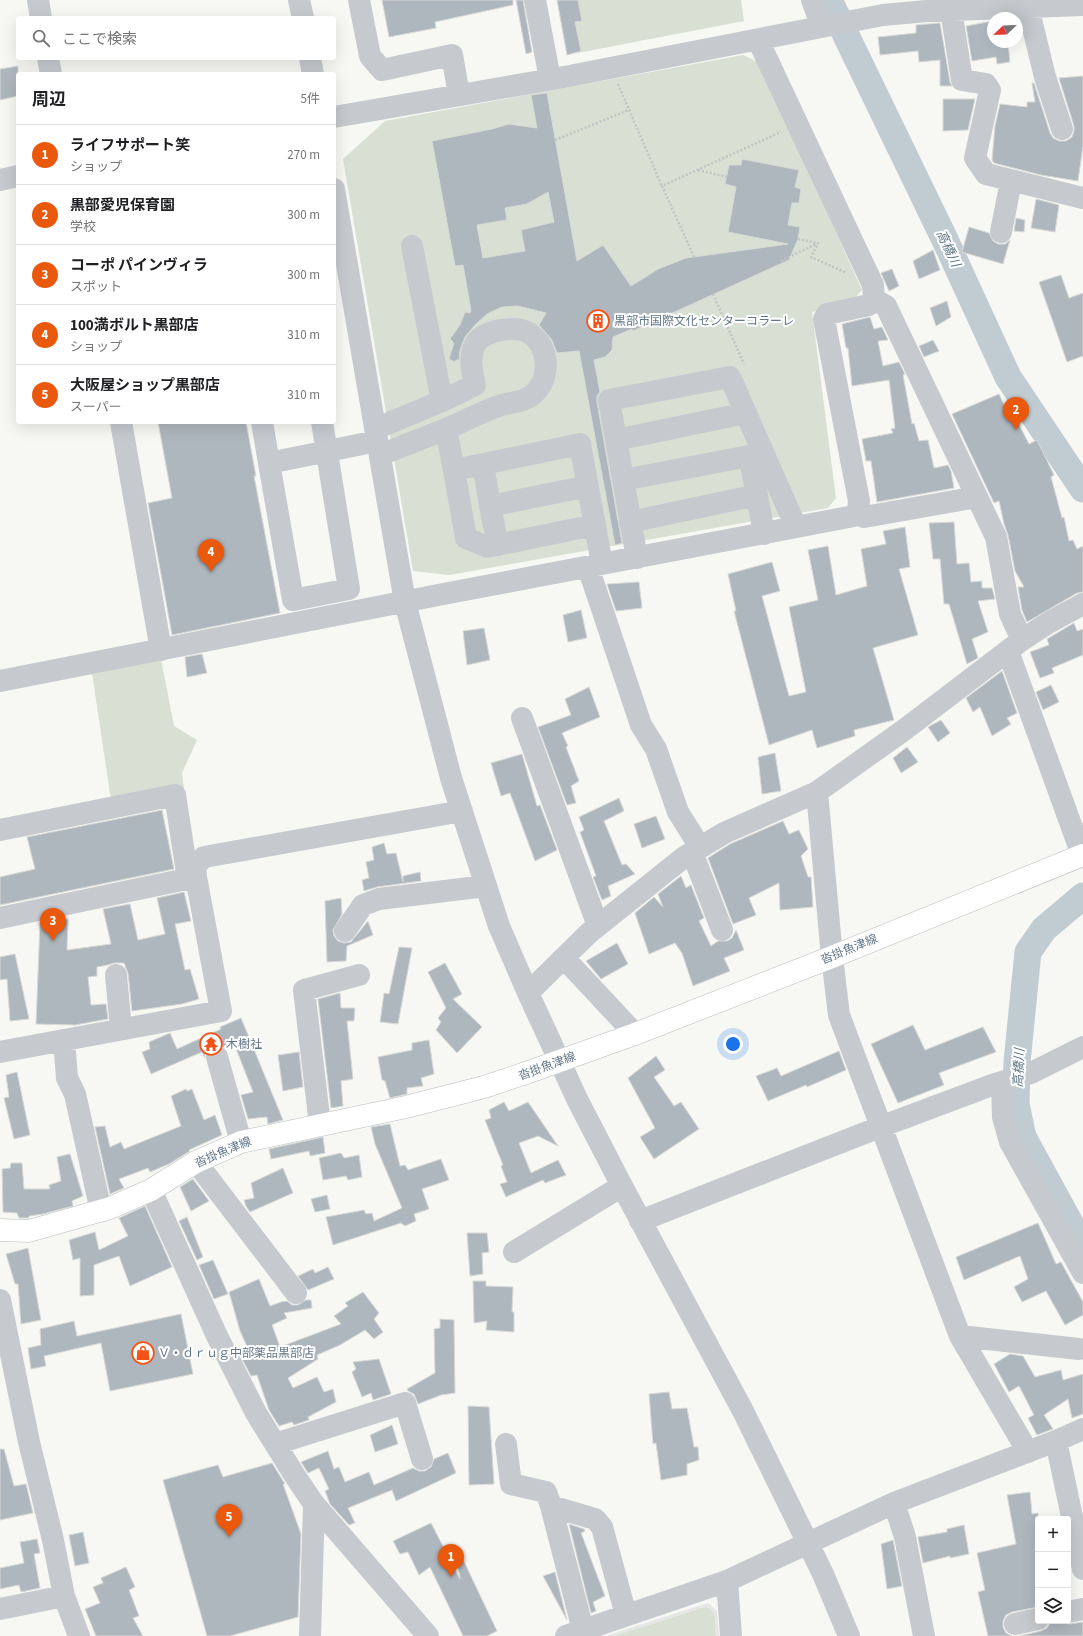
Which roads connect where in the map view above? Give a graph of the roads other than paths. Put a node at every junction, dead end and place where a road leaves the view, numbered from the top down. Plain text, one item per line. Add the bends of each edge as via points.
1 (38, 0) edge
2 (299, 0) edge
3 (358, 0) edge
4 (535, 0) edge
5 (812, 0) edge
6 (1083, 5) edge
7 (1028, 7) junction
8 (951, 10) junction
9 (41, 16) edge
10 (302, 16) edge
11 (822, 27) junction
12 (758, 40) junction
13 (48, 60) edge
14 (310, 60) edge
15 (51, 72) edge
16 (313, 72) edge
17 (550, 79) junction
18 (459, 95) junction
19 (336, 117) edge
20 (1062, 129) dead end
21 (16, 176) edge
22 (0, 180) edge
23 (1011, 181) junction
24 (1083, 198) edge
25 (336, 213) edge
26 (1001, 232) dead end
27 (412, 246) dead end
28 (340, 260) edge
29 (874, 292) junction
30 (442, 401) junction
31 (746, 413) junction
32 (121, 424) edge
33 (262, 424) edge
34 (322, 424) edge
35 (446, 429) junction
36 (616, 440) junction
37 (378, 442) junction
38 (327, 451) junction
39 (756, 455) junction
40 (269, 463) junction
41 (483, 464) junction
42 (454, 470) junction
43 (623, 480) junction
44 (588, 486) junction
45 (757, 495) junction
46 (977, 497) junction
47 (490, 506) junction
48 (858, 511) junction
49 (630, 522) junction
50 (595, 525) junction
51 (796, 527) junction
52 (764, 534) junction
53 (498, 545) junction
54 (637, 558) junction
55 (595, 566) junction
56 (406, 602) junction
57 (1083, 604) edge
58 (1015, 645) junction
59 (161, 650) junction
60 (0, 681) edge
61 (522, 718) dead end
62 (817, 792) junction
63 (462, 811) junction
64 (0, 830) edge
65 (696, 850) junction
66 (1083, 855) edge
67 (192, 878) junction
68 (486, 886) junction
69 (0, 918) edge
70 (598, 926) junction
71 (722, 930) dead end
72 (345, 931) dead end
73 (832, 957) junction
74 (564, 958) junction
75 (116, 975) dead end
76 (359, 975) dead end
77 (528, 993) junction
78 (121, 1029) junction
79 (635, 1034) junction
80 (64, 1040) junction
81 (1083, 1047) edge
82 (0, 1052) edge
83 (217, 1057) dead end
84 (560, 1061) junction
85 (1002, 1082) junction
86 (320, 1124) junction
87 (880, 1127) junction
88 (241, 1142) junction
89 (196, 1162) junction
90 (622, 1186) junction
91 (151, 1190) junction
92 (101, 1211) junction
93 (640, 1221) junction
94 (0, 1230) edge
95 (514, 1252) dead end
96 (1083, 1273) edge
97 (296, 1293) dead end
98 (0, 1300) edge
99 (960, 1336) junction
100 (1079, 1349) dead end
101 (1083, 1429) edge
102 (1056, 1441) junction
103 (275, 1444) junction
104 (506, 1444) dead end
105 (1028, 1452) junction
106 (422, 1459) dead end
107 (894, 1503) junction
108 (314, 1504) junction
109 (551, 1506) junction
110 (808, 1543) junction
111 (1083, 1569) edge
112 (727, 1581) junction
113 (64, 1596) junction
114 (0, 1609) edge
115 (1083, 1609) edge
116 (1071, 1611) edge
117 (626, 1615) junction
118 (1035, 1620) edge
119 (1015, 1624) dead end
120 (574, 1633) edge
121 (79, 1636) edge
122 (310, 1636) edge
123 (428, 1636) edge
124 (731, 1636) edge
125 (849, 1636) edge
126 (924, 1636) edge

1 - 9 street
2 - 10 street
3 - 18 street via 370,56 382,70 452,55
4 - 17 street
5 - 11 street
6 - 7 street
7 - 8 street
7 - 20 street via 1045,77
8 - 11 street via 883,16
8 - 23 street via 962,80 986,84 990,90 976,158 986,174
11 - 12 street
12 - 17 street
12 - 29 street
13 - 15 street
14 - 16 street
17 - 18 street
18 - 19 street
21 - 22 street
23 - 24 street
23 - 26 street
25 - 28 street
27 - 30 street
28 - 37 street
29 - 46 street via 886,306
29 - 48 street via 868,305 827,314 824,320 859,501
30 - 35 street via 475,385 471,359 476,343 490,333 518,328 529,333 538,342 545,357 546,372 543,383 531,396 502,405
30 - 37 street
31 - 36 street
31 - 36 street via 730,377 609,400
31 - 39 street
32 - 59 street
33 - 40 street
34 - 38 street
35 - 37 street
35 - 42 street
36 - 43 street
37 - 38 street
37 - 56 street
38 - 40 street
38 - 40 street via 349,589 293,600
39 - 43 street
39 - 45 street
39 - 51 street
41 - 42 street
41 - 44 street via 580,444
41 - 47 street
42 - 53 street via 466,538 486,547
43 - 49 street
44 - 47 street
44 - 50 street
45 - 49 street
45 - 52 street
46 - 48 street via 864,517
46 - 58 street via 996,537
47 - 53 street
48 - 51 street via 854,516
49 - 54 street
50 - 53 street
50 - 55 street
51 - 52 street
52 - 54 street
54 - 55 street
55 - 56 street
55 - 65 street via 641,725 656,749 678,812
56 - 59 street
56 - 63 street via 451,778
57 - 58 street
58 - 62 street via 904,730
58 - 66 street
59 - 60 street
61 - 70 street
62 - 65 street via 724,833
62 - 73 street
63 - 67 street via 204,857 195,866
63 - 68 street
64 - 67 street via 175,795
65 - 70 street
65 - 71 street
66 - 73 main road, 沓掛魚津線
67 - 69 street
67 - 78 street via 221,1011
68 - 72 street via 379,899 363,904
68 - 77 street via 499,926
70 - 74 street
73 - 79 main road, 沓掛魚津線
73 - 87 street via 839,1015
74 - 77 street
74 - 79 street
75 - 78 street
76 - 86 street via 304,990
77 - 84 street
78 - 80 street
79 - 84 main road, 沓掛魚津線
80 - 82 street
80 - 92 street via 67,1078 75,1094
81 - 85 street via 1031,1072
83 - 88 street
84 - 86 main road, 沓掛魚津線 via 484,1087 406,1107
84 - 90 street
85 - 87 street
85 - 96 street via 1003,1117 1010,1142
86 - 88 main road, 沓掛魚津線
87 - 93 street
87 - 99 street
88 - 89 main road, 沓掛魚津線
89 - 91 main road, 沓掛魚津線
89 - 97 street
90 - 93 street
90 - 95 street
91 - 92 main road, 沓掛魚津線
91 - 103 street via 217,1336 256,1413
92 - 94 main road, 沓掛魚津線 via 29,1231
93 - 110 street via 743,1411
98 - 113 street
99 - 100 street
99 - 105 street
101 - 102 street
102 - 105 street
102 - 111 street
103 - 106 street via 405,1403
103 - 108 street
104 - 109 street via 510,1484 546,1492
105 - 107 street
107 - 110 street
107 - 126 street via 905,1538
108 - 122 street
108 - 123 street
109 - 117 street via 595,1519 602,1527
109 - 120 street
110 - 112 street
110 - 125 street
112 - 117 street
112 - 124 street
113 - 114 street
113 - 121 street
115 - 116 street
117 - 120 street
118 - 119 street

